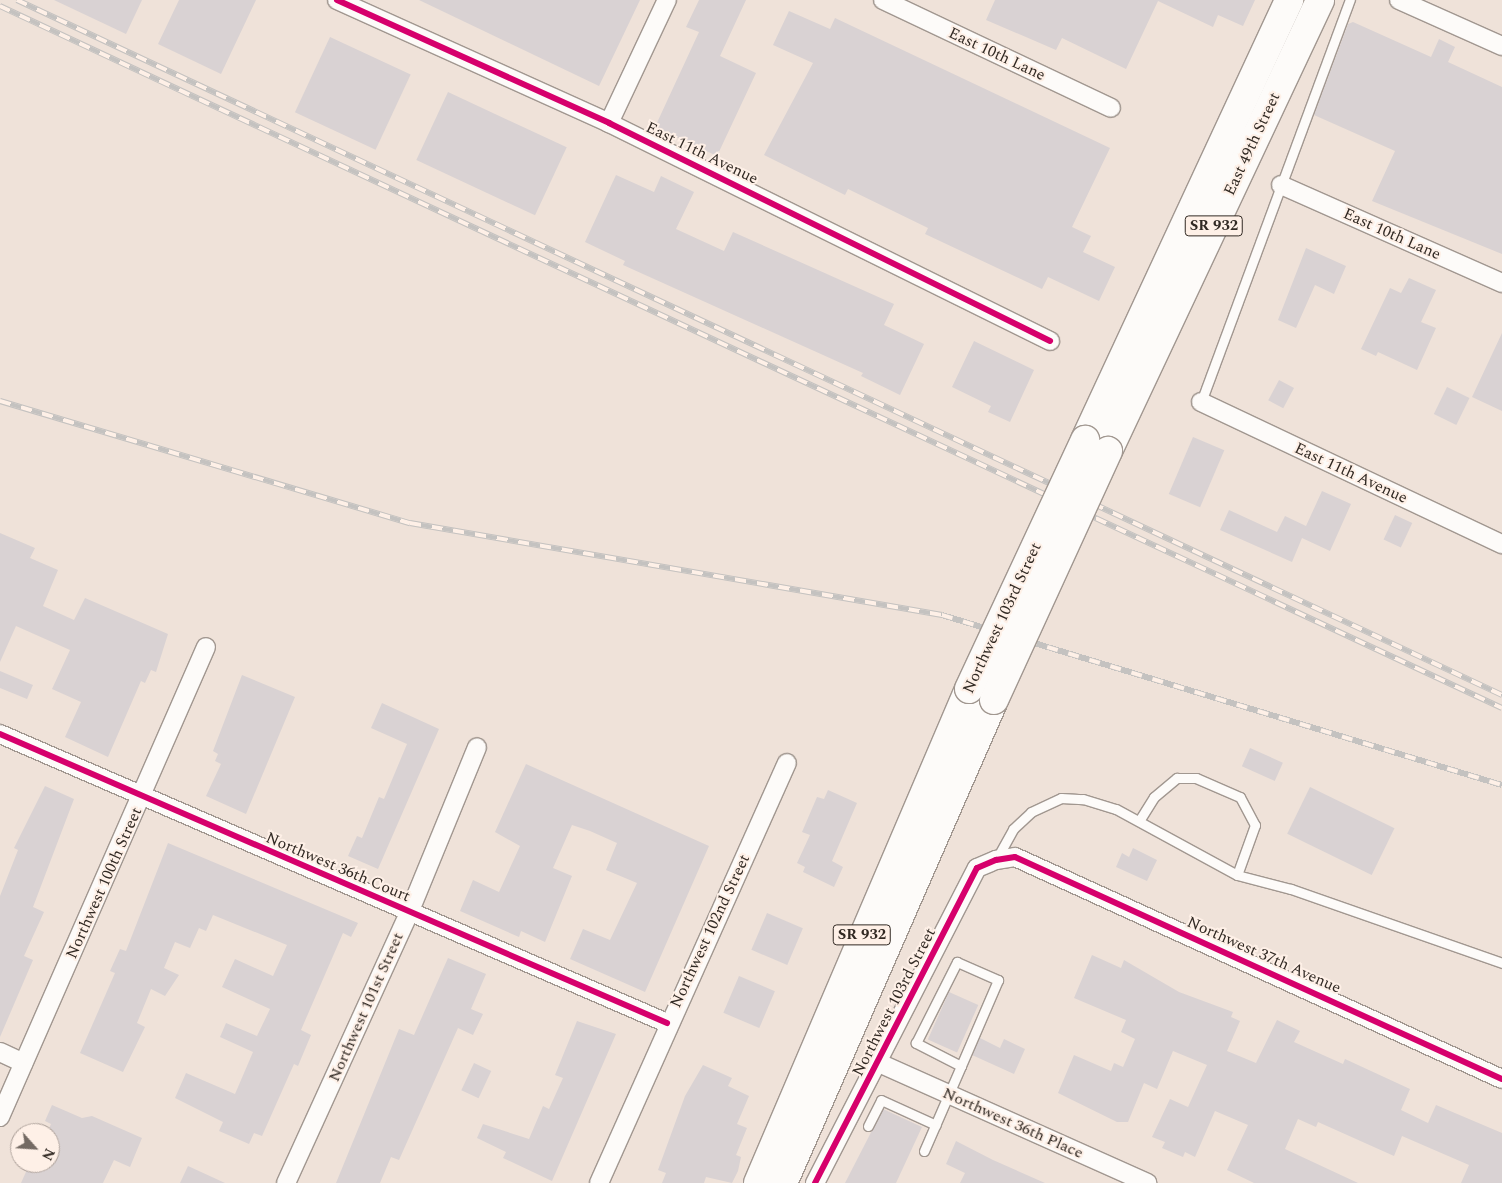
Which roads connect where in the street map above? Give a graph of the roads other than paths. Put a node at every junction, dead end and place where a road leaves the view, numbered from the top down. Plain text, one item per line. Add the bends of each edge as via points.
1 (337, 0) edge
2 (667, 0) edge
3 (883, 0) edge
4 (1289, 0) edge
5 (1320, 0) edge
6 (1350, 0) edge
7 (1399, 0) edge
8 (1502, 46) edge
9 (1111, 108) dead end
10 (609, 123) junction
11 (1281, 185) junction
12 (1502, 283) edge
13 (1050, 341) dead end
14 (1200, 402) joint
15 (1096, 446) junction
16 (1502, 544) edge
17 (206, 647) dead end
18 (0, 734) edge
19 (477, 747) dead end
20 (787, 763) dead end
21 (142, 798) junction
22 (1139, 821) junction
23 (1015, 857) joint
24 (996, 860) junction
25 (1237, 875) junction
26 (409, 913) junction
27 (1502, 963) edge
28 (667, 1023) junction
29 (0, 1052) edge
30 (879, 1062) junction
31 (24, 1063) junction
32 (960, 1066) junction
33 (1502, 1079) edge
34 (949, 1094) junction
35 (0, 1117) edge
36 (936, 1125) junction
37 (868, 1126) dead end
38 (924, 1150) dead end
39 (286, 1183) edge
40 (599, 1183) edge
41 (758, 1183) edge
42 (783, 1183) edge
43 (815, 1183) edge
44 (1147, 1183) edge

1 - 10 street, East 11th Avenue
2 - 10 street
3 - 9 street, East 10th Lane
4 - 15 main road, East 49th Street / SR 932
5 - 15 main road, East 49th Street / SR 932
6 - 11 lane
7 - 8 street
10 - 13 street, East 11th Avenue
11 - 12 street, East 10th Lane
11 - 14 lane
14 - 16 street, East 11th Avenue
15 - 41 main road, Northwest 103rd Street / SR 932, bridge via 969,689
15 - 42 main road, Northwest 103rd Street / SR 932, bridge via 994,700
17 - 21 street, Northwest 100th Street
18 - 21 street, Northwest 36th Court
19 - 26 street, Northwest 101st Street
20 - 28 street, Northwest 102nd Street
21 - 26 street, Northwest 36th Court
21 - 31 street, Northwest 100th Street
22 - 24 lane via 1084,799 1061,798 1031,812 1013,829
22 - 25 lane
22 - 25 lane via 1154,797 1177,778 1196,778 1240,797 1255,825
23 - 24 street, Northwest 103rd Street
23 - 33 street, Northwest 37th Avenue
24 - 30 street, Northwest 103rd Street via 977,868
25 - 27 lane via 1291,889
26 - 28 street, Northwest 36th Court
26 - 39 street, Northwest 101st Street
28 - 40 street, Northwest 102nd Street
29 - 31 street
30 - 34 street, Northwest 36th Place
30 - 43 street, Northwest 103rd Street
31 - 35 street, Northwest 100th Street
32 - 32 lane via 998,980 956,962 916,1043
32 - 34 lane
34 - 36 lane
34 - 44 street, Northwest 36th Place
36 - 37 lane via 880,1100
36 - 38 lane

